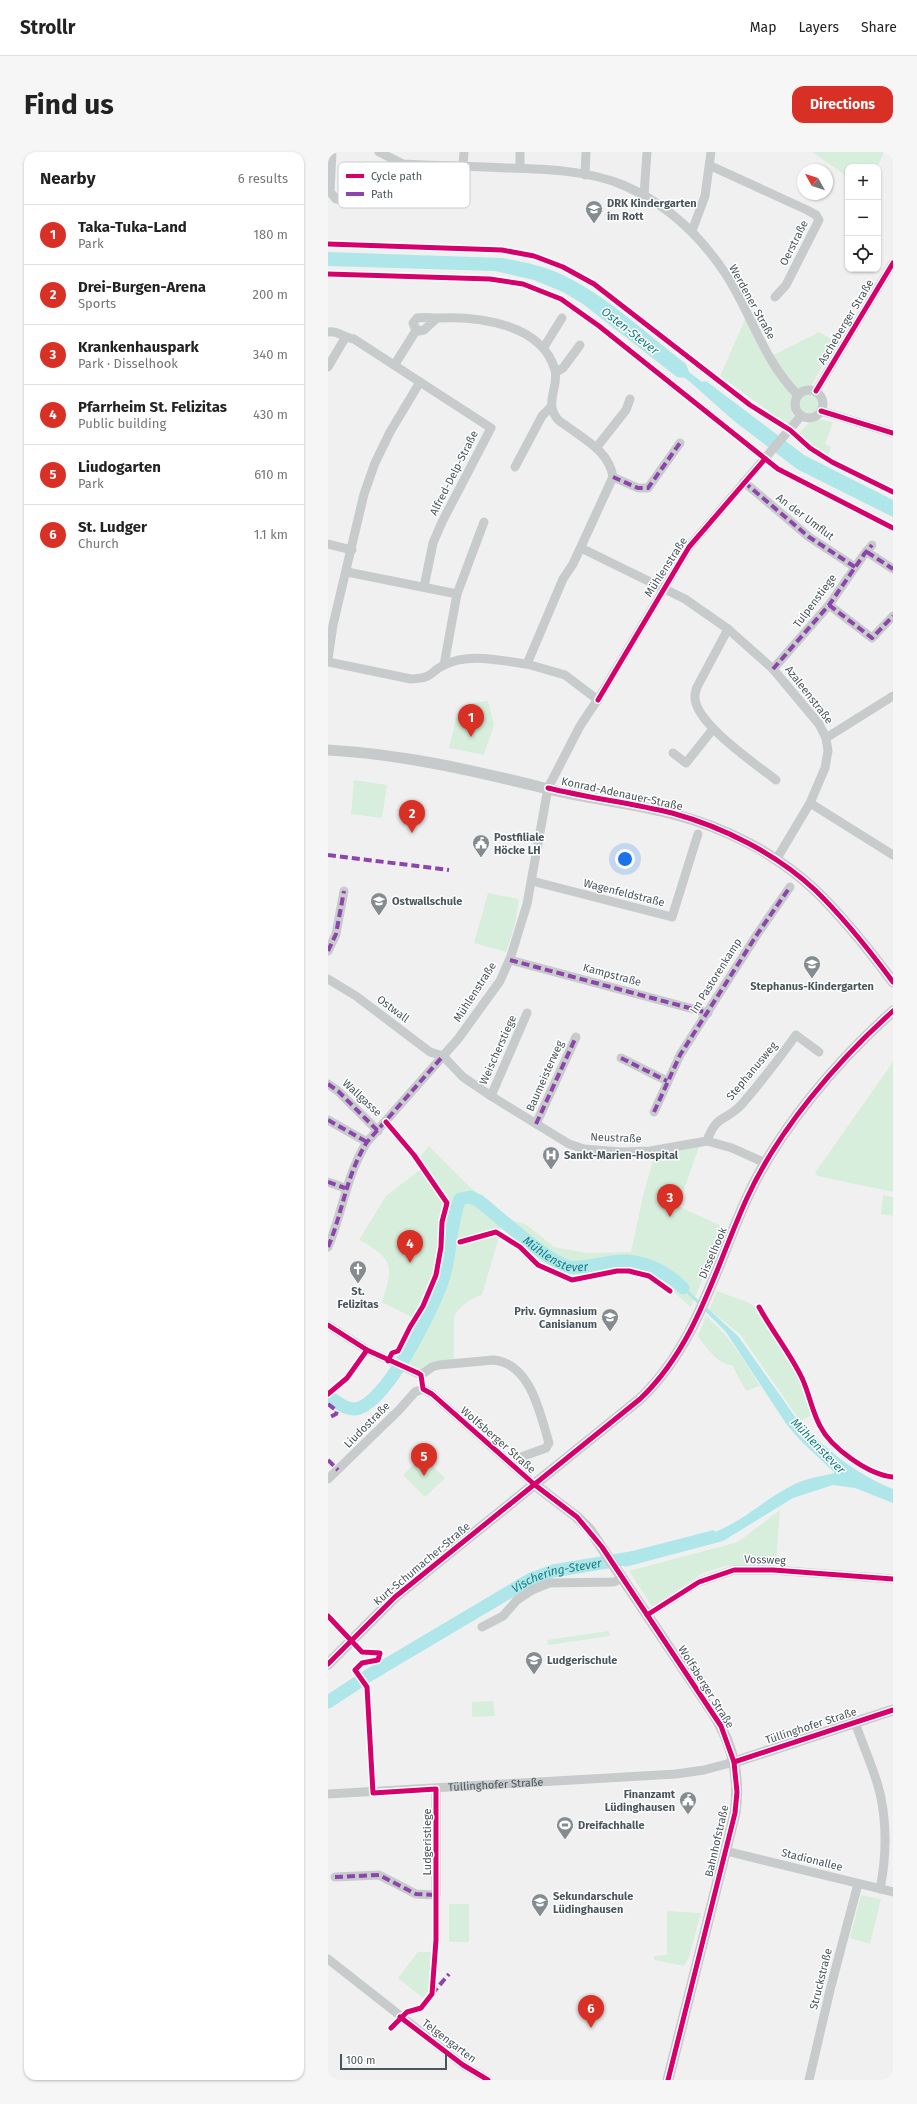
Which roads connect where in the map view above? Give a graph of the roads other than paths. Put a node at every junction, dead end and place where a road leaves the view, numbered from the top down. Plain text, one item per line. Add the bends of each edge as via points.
1 (332, 152) edge
2 (379, 152) edge
3 (464, 152) edge
4 (520, 152) edge
5 (586, 152) edge
6 (647, 152) edge
7 (711, 152) edge
8 (399, 162) edge
9 (463, 162) edge
10 (470, 166) edge
11 (711, 166) junction
12 (520, 168) junction
13 (585, 175) junction
14 (644, 195) junction
15 (338, 199) edge
16 (692, 231) junction
17 (893, 263) edge
18 (775, 297) dead end
19 (562, 318) dead end
20 (328, 332) edge
21 (345, 338) junction
22 (580, 346) dead end
23 (544, 347) junction
24 (395, 364) junction
25 (328, 367) edge
26 (556, 372) junction
27 (420, 382) junction
28 (816, 391) junction
29 (798, 394) junction
30 (630, 399) dead end
31 (551, 407) junction
32 (821, 411) junction
33 (801, 416) junction
34 (893, 433) edge
35 (680, 443) dead end
36 (596, 448) junction
37 (515, 467) dead end
38 (613, 477) junction
39 (744, 482) junction
40 (484, 522) dead end
41 (328, 544) edge
42 (581, 548) junction
43 (352, 550) junction
44 (855, 567) junction
45 (893, 569) edge
46 (346, 572) junction
47 (424, 587) junction
48 (663, 589) junction
49 (457, 594) junction
50 (829, 605) junction
51 (893, 616) edge
52 (330, 626) edge
53 (728, 629) junction
54 (328, 659) edge
55 (328, 662) edge
56 (527, 664) junction
57 (444, 665) junction
58 (773, 669) junction
59 (893, 696) edge
60 (598, 700) junction
61 (713, 729) junction
62 (826, 738) junction
63 (328, 750) edge
64 (673, 753) dead end
65 (776, 780) dead end
66 (548, 788) junction
67 (810, 803) junction
68 (698, 834) dead end
69 (893, 855) edge
70 (776, 860) junction
71 (532, 881) junction
72 (790, 887) dead end
73 (344, 891) dead end
74 (328, 951) edge
75 (510, 960) junction
76 (328, 979) edge
77 (893, 982) edge
78 (893, 1011) edge
79 (527, 1013) dead end
80 (708, 1013) junction
81 (576, 1037) dead end
82 (819, 1052) dead end
83 (443, 1056) junction
84 (621, 1058) dead end
85 (667, 1081) junction
86 (328, 1084) edge
87 (491, 1096) junction
88 (654, 1112) dead end
89 (328, 1120) edge
90 (536, 1124) junction
91 (378, 1131) junction
92 (707, 1141) junction
93 (367, 1142) junction
94 (765, 1162) junction
95 (328, 1182) edge
96 (345, 1188) junction
97 (328, 1247) edge
98 (328, 1325) edge
99 (421, 1375) junction
100 (423, 1389) junction
101 (512, 1465) junction
102 (328, 1479) edge
103 (535, 1485) junction
104 (621, 1575) junction
105 (893, 1580) edge
106 (647, 1615) junction
107 (482, 1627) dead end
108 (328, 1664) edge
109 (893, 1710) edge
110 (855, 1722) junction
111 (734, 1762) junction
112 (436, 1789) junction
113 (328, 1794) edge
114 (726, 1851) junction
115 (335, 1877) dead end
116 (858, 1884) junction
117 (880, 1889) junction
118 (893, 1892) edge
119 (328, 1959) edge
120 (488, 2080) edge
121 (668, 2080) edge
122 (810, 2080) edge

1 - 15 street via 330,192
2 - 8 street, Werdener Straße
3 - 9 street
4 - 12 street
5 - 13 street
6 - 14 street
7 - 11 street
10 - 12 street, Werdener Straße
11 - 16 street via 705,196
11 - 18 street, Oerstraße via 807,210 819,220 786,285
12 - 13 street, Werdener Straße
13 - 14 street, Werdener Straße via 621,184
14 - 16 street, Werdener Straße
16 - 29 street, Werdener Straße via 725,273 780,376
17 - 28 street, Ascheberger Straße
19 - 23 street
20 - 21 street via 339,333
21 - 24 street via 354,339
21 - 25 street
22 - 26 street
23 - 24 street via 529,336 502,324 452,317 417,318 414,323 417,329
23 - 26 street
24 - 27 street
26 - 31 street
27 - 43 street via 375,463 364,494
27 - 47 street, Alfred-Delp-Straße via 491,428 433,543
28 - 29 street via 805,390
28 - 32 street via 823,402
29 - 33 street via 794,405
30 - 36 street via 626,410
31 - 36 street via 556,418
31 - 37 street via 542,416
32 - 33 street via 814,418
32 - 34 street
33 - 39 street, Mühlenstraße
35 - 38 street via 648,488 638,488
36 - 38 street via 611,466
38 - 42 street
39 - 44 street, An der Umflut via 809,537
39 - 48 street, Mühlenstraße via 689,547
40 - 49 street
41 - 43 street
42 - 48 street, Azaleenstraße
42 - 56 street via 563,579
43 - 46 street
44 - 45 street, Tulpenstiege via 870,549
44 - 50 street, Tulpenstiege
46 - 47 street
46 - 52 street
47 - 49 street
48 - 53 street, Azaleenstraße via 685,599
48 - 60 street, Mühlenstraße
49 - 57 street
50 - 51 street via 872,638
50 - 58 street, Tulpenstiege
52 - 54 street
53 - 58 street, Azaleenstraße
53 - 61 street via 694,697
55 - 57 street via 411,679 424,678
56 - 57 street via 471,658
56 - 60 street via 565,675
58 - 62 street, Azaleenstraße via 811,714
59 - 62 street
60 - 66 street, Mühlenstraße via 580,726
61 - 64 street via 686,763
61 - 65 street
62 - 67 street, Azaleenstraße via 826,760
63 - 66 main road, Konrad-Adenauer-Straße via 457,768
66 - 70 main road, Konrad-Adenauer-Straße via 649,808 701,822 743,840
66 - 71 street, Mühlenstraße
67 - 69 street
67 - 70 street, Azaleenstraße
68 - 71 street, Wagenfeldstraße via 672,917
70 - 77 main road, Konrad-Adenauer-Straße via 815,890
71 - 75 street, Mühlenstraße
72 - 80 street, Im Pastorenkamp
73 - 74 street via 336,934
75 - 80 street, Kampstraße
75 - 83 street, Mühlenstraße via 481,1009
76 - 83 street, Ostwall via 356,996 430,1052
78 - 94 main road, Disselhook via 852,1052 810,1100
79 - 87 street, Weischerstiege
80 - 85 street, Im Pastorenkamp via 680,1055
81 - 90 street, Baumeisterweg
82 - 92 street, Stephanusweg via 796,1035 741,1105 717,1121
83 - 87 street, Neustraße via 463,1077
83 - 91 street, Mühlenstraße
84 - 85 street
85 - 88 street, Im Pastorenkamp
86 - 91 street, Wallgasse
87 - 90 street, Neustraße
89 - 93 street
90 - 92 street, Neustraße via 584,1150 657,1151
91 - 93 street, Mühlenstraße
92 - 94 street, Neustraße
93 - 96 street, Mühlenstraße
94 - 103 main road, Disselhook via 683,1347 657,1383 640,1399
95 - 96 street
96 - 97 street, Mühlenstraße
98 - 99 street via 367,1350
99 - 100 street
99 - 101 street via 439,1365 501,1360 524,1378 528,1383 548,1443 546,1448 520,1456
100 - 101 street, Wolfsberger Straße via 432,1394
100 - 102 street, Liudostraße via 411,1395 399,1410
101 - 103 street, Wolfsberger Straße
103 - 104 main road, Wolfsberger Straße via 590,1530
103 - 108 main road, Kurt-Schumacher-Straße via 395,1596
104 - 106 main road, Wolfsberger Straße
104 - 107 street via 614,1582 550,1583 532,1590 503,1616
105 - 106 street, Vossweg via 773,1570 734,1570 700,1582
106 - 111 main road, Wolfsberger Straße via 721,1726
109 - 110 main road, Tüllinghofer Straße
110 - 111 main road, Tüllinghofer Straße
110 - 117 street via 881,1797 886,1834
111 - 112 street, Tüllinghofer Straße via 676,1774
111 - 114 main road, Bahnhofstraße via 736,1802
112 - 113 street, Tüllinghofer Straße
112 - 115 street, Ludgeristiege via 436,1894 416,1894 379,1875
114 - 116 street, Stadionallee
114 - 121 main road, Bahnhofstraße
116 - 117 street, Stadionallee
116 - 122 street, Struckstraße
117 - 118 street, Stadionallee
119 - 120 street, Telgengarten via 463,2065

